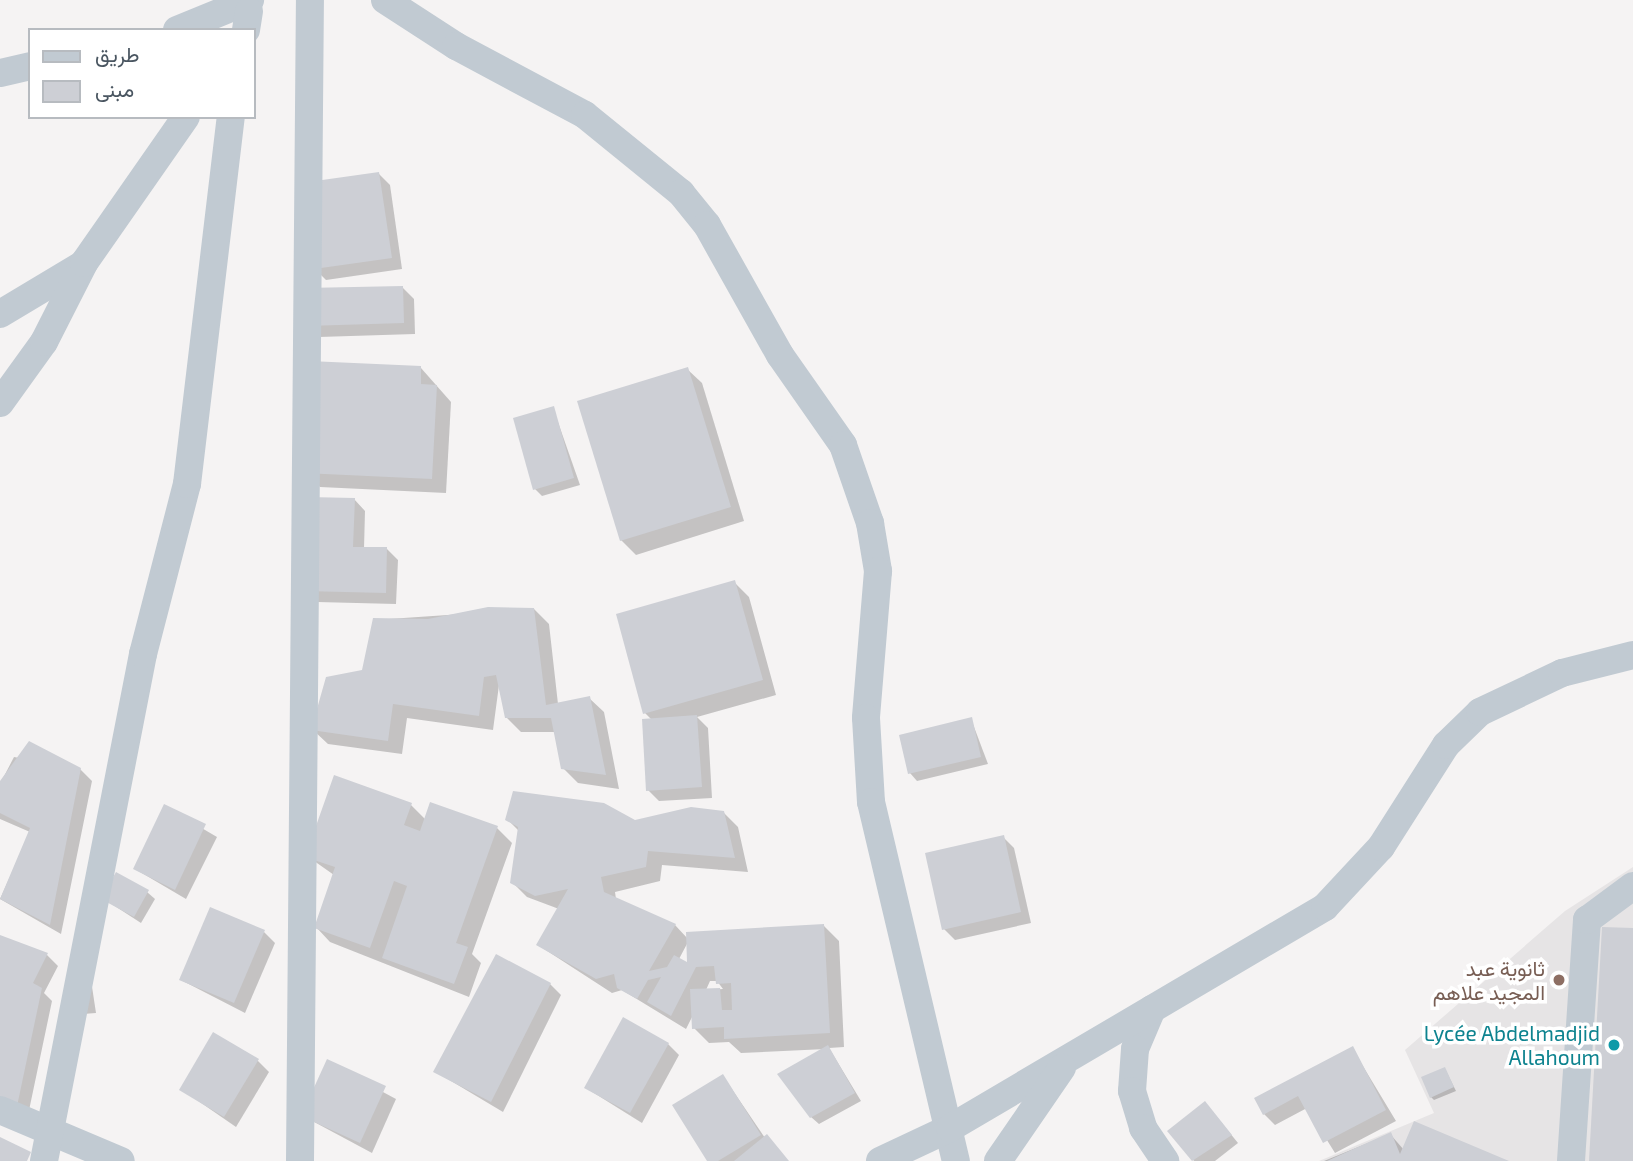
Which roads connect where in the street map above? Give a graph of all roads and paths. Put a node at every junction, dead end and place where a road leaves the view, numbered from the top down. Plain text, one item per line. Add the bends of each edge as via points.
1 (310, 0) edge
2 (386, 0) edge
3 (248, 14) edge
4 (186, 28) edge
5 (28, 66) edge
6 (0, 73) edge
7 (185, 119) edge
8 (231, 119) edge
9 (84, 263) junction
10 (0, 314) edge
11 (0, 403) edge
12 (1633, 655) edge
13 (1633, 886) edge
14 (1152, 1009) junction
15 (1077, 1050) junction
16 (0, 1110) edge
17 (49, 1126) junction
18 (950, 1128) junction
19 (44, 1161) edge
20 (121, 1161) edge
21 (300, 1161) edge
22 (880, 1161) edge
23 (956, 1161) edge
24 (998, 1161) edge
25 (1165, 1161) edge
26 (1571, 1161) edge

1 - 21 street
2 - 18 street via 456,46 585,115 681,193 707,225 780,355 843,445 870,523 878,572 866,718 871,803
3 - 4 street
5 - 6 street
7 - 9 street
8 - 17 street via 187,484 143,654
9 - 10 street
9 - 11 street via 44,342
12 - 14 street via 1562,673 1480,712 1446,745 1381,847 1325,907
13 - 26 street via 1587,920
14 - 15 street
14 - 25 street via 1135,1049 1132,1091 1143,1128
15 - 18 street
15 - 24 street via 1009,1136
16 - 17 street
17 - 19 street
17 - 20 street
18 - 22 street
18 - 23 street

